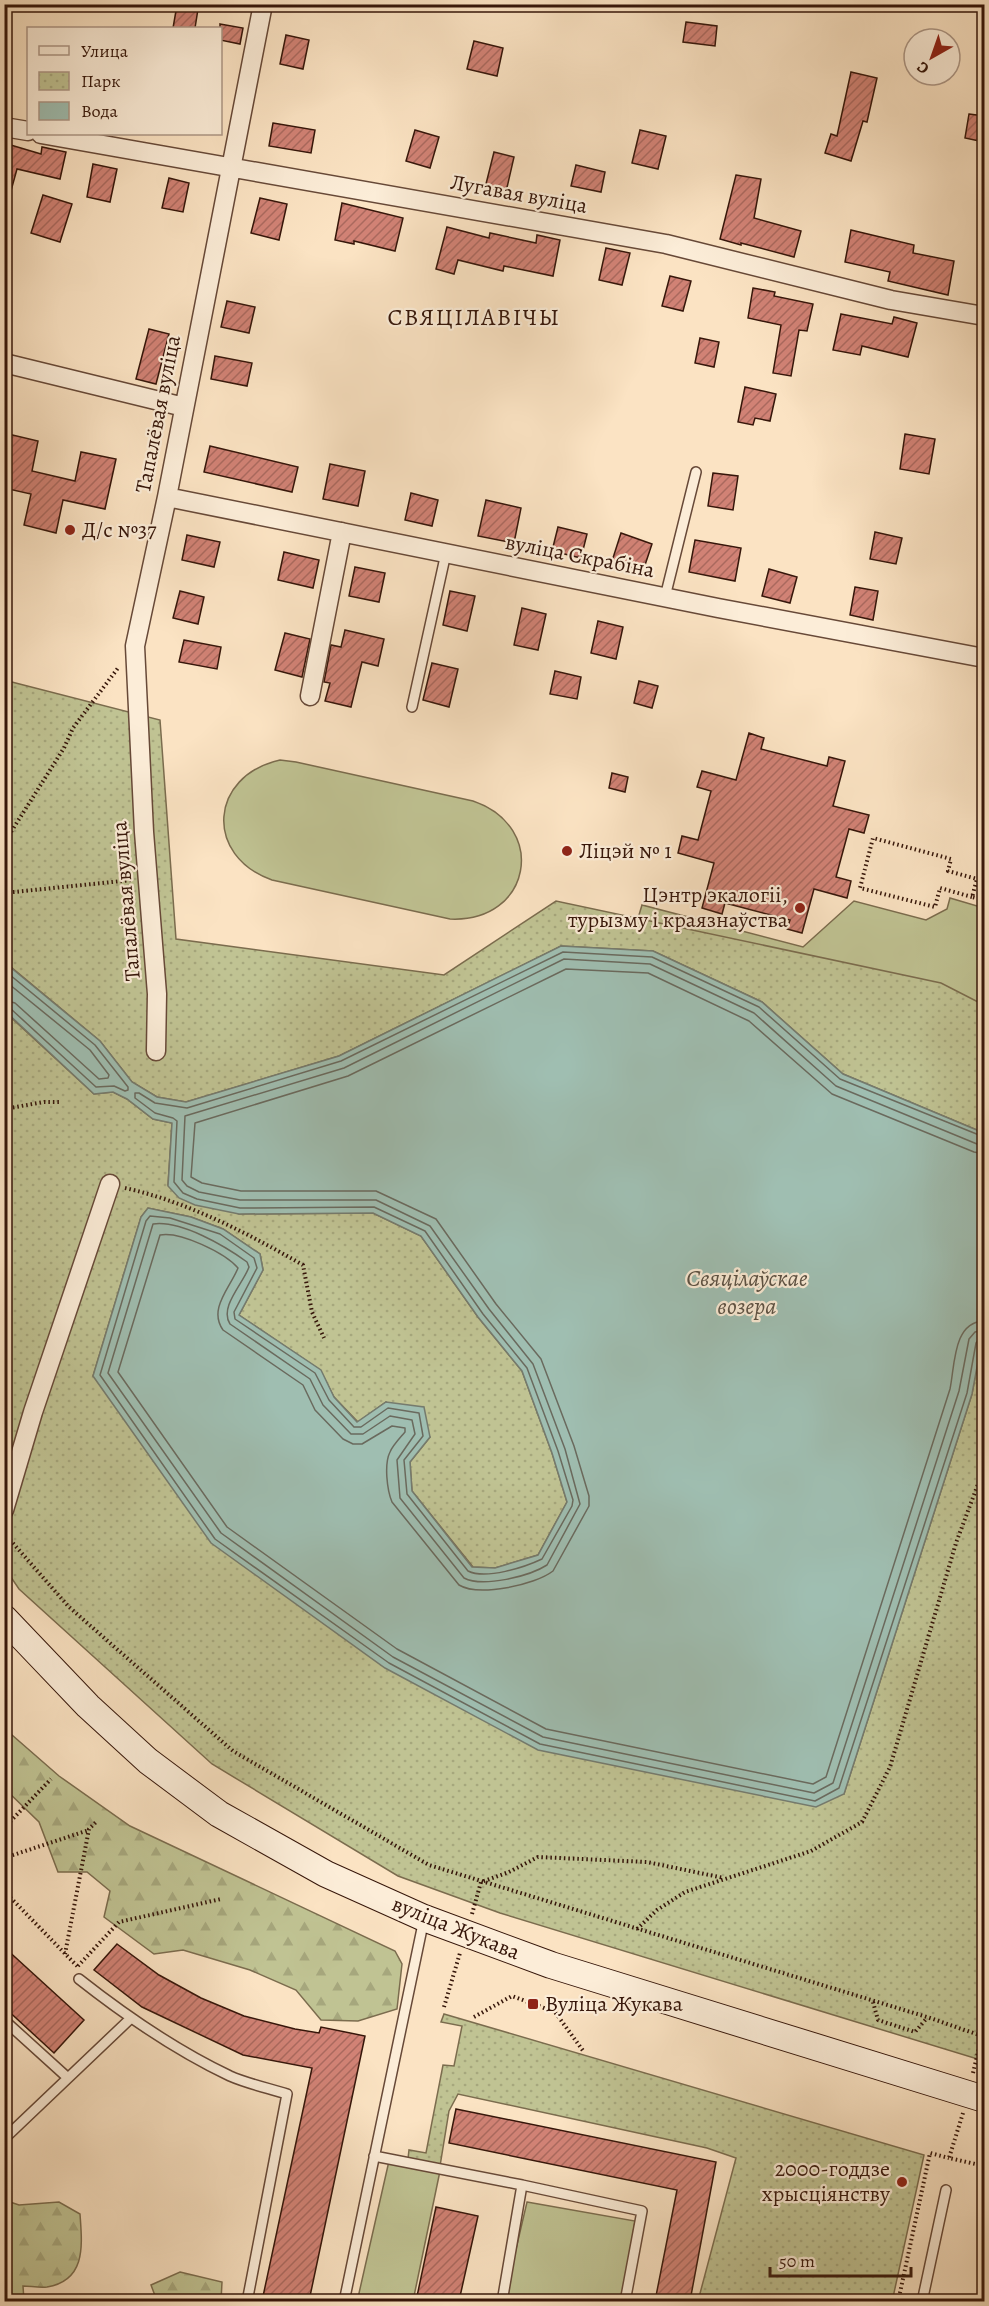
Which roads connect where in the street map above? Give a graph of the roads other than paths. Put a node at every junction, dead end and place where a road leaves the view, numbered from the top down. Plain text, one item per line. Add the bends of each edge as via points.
1 (263, 4) edge
2 (4, 127) edge
3 (27, 131) edge
4 (47, 135) edge
5 (231, 167) junction
6 (984, 316) edge
7 (4, 363) edge
8 (184, 407) junction
9 (696, 472) dead end
10 (167, 497) junction
11 (342, 532) junction
12 (446, 553) junction
13 (665, 597) junction
14 (984, 657) edge
15 (310, 696) dead end
16 (412, 707) dead end
17 (156, 1051) dead end
18 (110, 1184) road end
19 (4, 1510) edge
20 (4, 1618) edge
21 (424, 1918) junction
22 (79, 1979) road end
23 (130, 2019) junction
24 (4, 2020) edge
25 (68, 2078) junction
26 (984, 2099) edge
27 (4, 2139) edge
28 (374, 2156) junction
29 (522, 2185) junction
30 (946, 2190) dead end
31 (247, 2301) edge
32 (344, 2301) edge
33 (502, 2301) edge
34 (625, 2301) edge
35 (922, 2301) edge

1 - 5 street, Тапалёвая вуліца
2 - 3 street
4 - 5 street, Лугавая вуліца
5 - 6 street, Лугавая вуліца via 666,244 891,300
5 - 8 street, Тапалёвая вуліца
7 - 8 street
8 - 10 street, Тапалёвая вуліца
9 - 13 lane
10 - 11 street, вуліца Скрабіна
10 - 17 street, Тапалёвая вуліца via 135,646 158,994
11 - 12 street, вуліца Скрабіна
11 - 15 street
12 - 13 street, вуліца Скрабіна
12 - 16 lane
13 - 14 street, вуліца Скрабіна
18 - 19 street
20 - 21 street, вуліца Жукава via 88,1706 148,1761 219,1814 326,1874
21 - 26 street, вуліца Жукава via 551,1965
21 - 28 lane
22 - 23 lane
23 - 25 lane
23 - 31 lane via 232,2076 287,2094
24 - 25 lane
25 - 27 lane
28 - 29 lane
28 - 32 lane
29 - 33 lane
29 - 34 lane via 642,2211
30 - 35 lane

